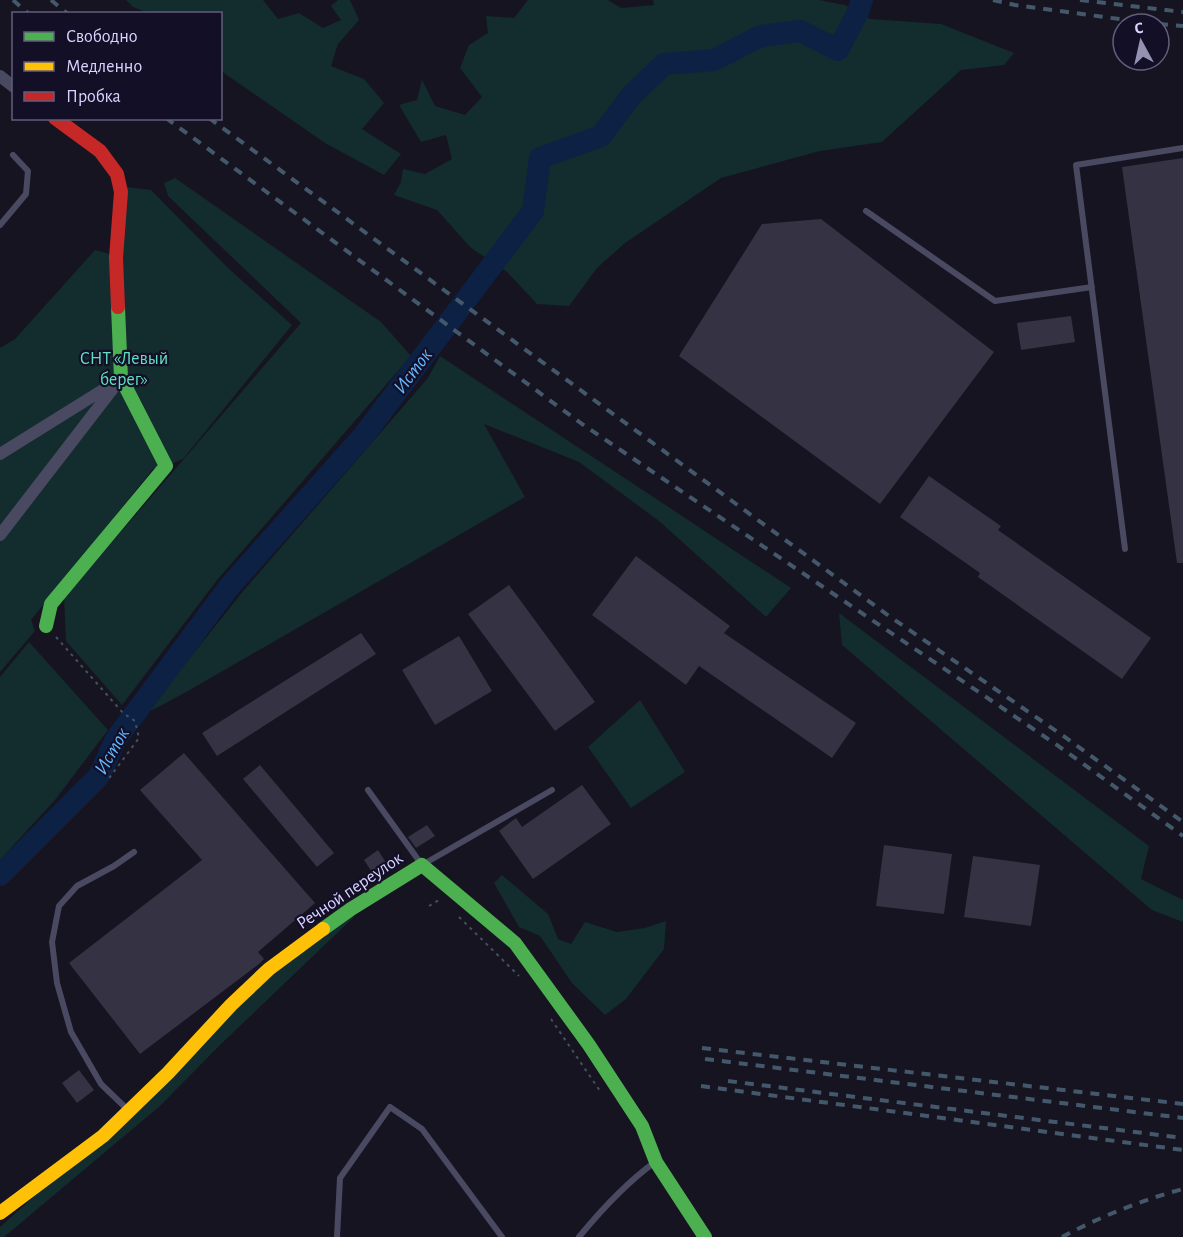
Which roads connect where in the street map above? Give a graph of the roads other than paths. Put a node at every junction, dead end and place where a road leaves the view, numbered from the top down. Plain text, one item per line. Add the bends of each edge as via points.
1 (0, 76) edge
2 (12, 85) edge
3 (58, 120) edge
4 (1183, 148) edge
5 (13, 155) dead end
6 (866, 211) dead end
7 (0, 225) edge
8 (1092, 287) junction
9 (121, 378) junction
10 (0, 454) edge
11 (0, 535) edge
12 (1125, 549) dead end
13 (46, 626) road end
14 (368, 790) dead end
15 (552, 790) dead end
16 (134, 852) dead end
17 (422, 865) junction
18 (129, 1111) junction
19 (656, 1162) junction
20 (0, 1213) edge
21 (337, 1237) edge
22 (502, 1237) edge
23 (579, 1237) edge
24 (705, 1237) edge

1 - 2 street
3 - 9 street via 100,151 117,174 121,192 116,258
4 - 8 lane via 1076,165
5 - 7 lane via 28,171 26,194
6 - 8 lane via 996,301
8 - 12 lane
9 - 10 street
9 - 11 street
9 - 13 street via 166,466 51,604
14 - 17 lane
15 - 17 lane
16 - 18 lane via 77,886 59,906 52,942 57,983 71,1032 101,1084
17 - 18 street, Речной переулок via 351,909 269,969
17 - 19 street, Речной переулок via 515,944 642,1126
18 - 20 street, Речной переулок via 103,1136
19 - 23 lane via 602,1209
19 - 24 street, Речной переулок
21 - 22 lane via 340,1178 390,1107 422,1129

